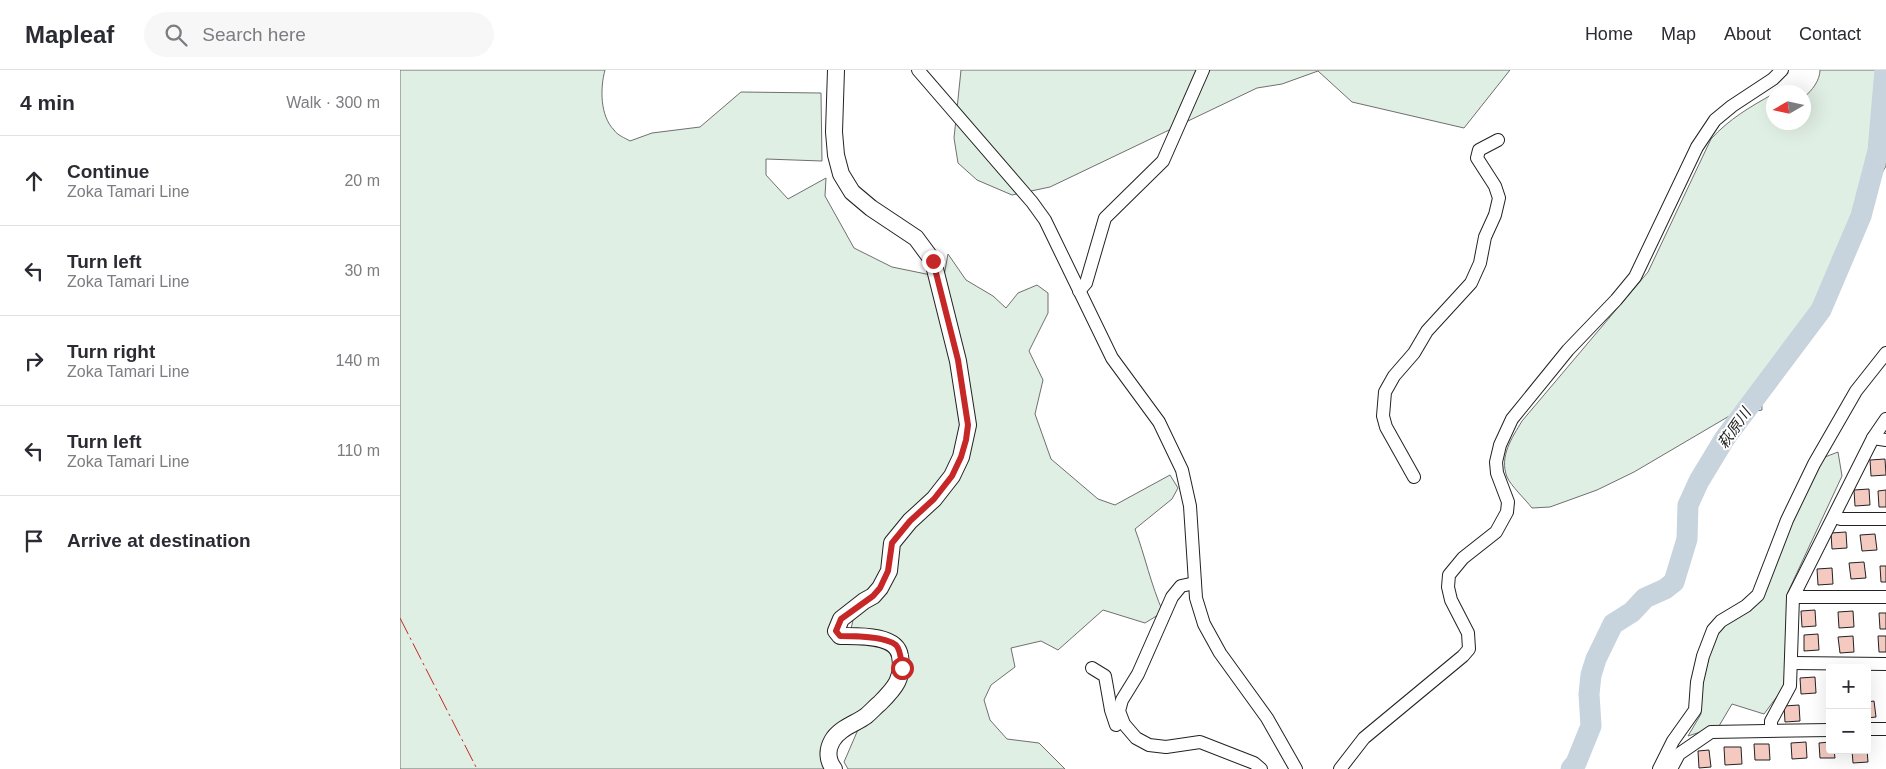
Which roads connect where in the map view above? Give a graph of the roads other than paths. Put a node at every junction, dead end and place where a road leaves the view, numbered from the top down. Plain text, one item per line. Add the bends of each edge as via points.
1 (836, 70) edge
2 (918, 70) edge
3 (1203, 70) edge
4 (1782, 70) edge
5 (1498, 140) dead end
6 (1079, 290) junction
7 (1886, 353) edge
8 (1886, 419) edge
9 (1880, 439) edge
10 (1414, 477) dead end
11 (1834, 517) junction
12 (1886, 519) edge
13 (1194, 583) junction
14 (1793, 597) junction
15 (1886, 597) edge
16 (1792, 663) junction
17 (1886, 664) edge
18 (1092, 668) dead end
19 (1886, 729) edge
20 (1771, 730) junction
21 (1826, 730) edge
22 (1871, 730) edge
23 (1136, 738) junction
24 (834, 769) edge
25 (1261, 769) edge
26 (1296, 769) edge
27 (1340, 769) edge
28 (1659, 769) edge
29 (1671, 769) edge

1 - 24 main road via 834,132 841,174 852,192 916,238 933,261 958,360 968,425 961,457 952,476 892,543 888,571 880,588 838,624 836,631 840,636 887,640 897,646 902,668 894,689 867,715 832,740 828,762
2 - 6 street via 1037,208
3 - 6 street via 1163,161 1104,218 1086,283
4 - 27 street via 1715,120 1697,146 1635,276 1568,350 1512,419 1496,462 1508,502 1507,512 1496,532 1462,558 1449,575 1451,600 1468,633 1469,649 1364,738
5 - 10 street via 1479,150 1477,158 1499,198 1480,263 1471,283 1427,331 1385,392 1383,416 1386,427
6 - 13 street via 1112,358 1159,422 1182,470 1190,506
7 - 28 street via 1856,391 1814,464 1787,520 1758,595 1713,630 1702,656 1695,710 1673,741
8 - 9 street
9 - 11 street
11 - 12 street
11 - 14 street
13 - 23 street via 1181,586 1172,597 1138,674 1122,700 1119,710 1124,724
13 - 26 street via 1204,624 1220,653 1267,718
14 - 15 street
14 - 16 street
16 - 17 street
16 - 20 street via 1790,686 1771,721
18 - 23 street via 1105,676 1116,726 1133,741
19 - 22 street
20 - 21 street
20 - 29 street via 1711,732 1678,754
23 - 25 street via 1149,745 1166,747 1200,742 1254,763

